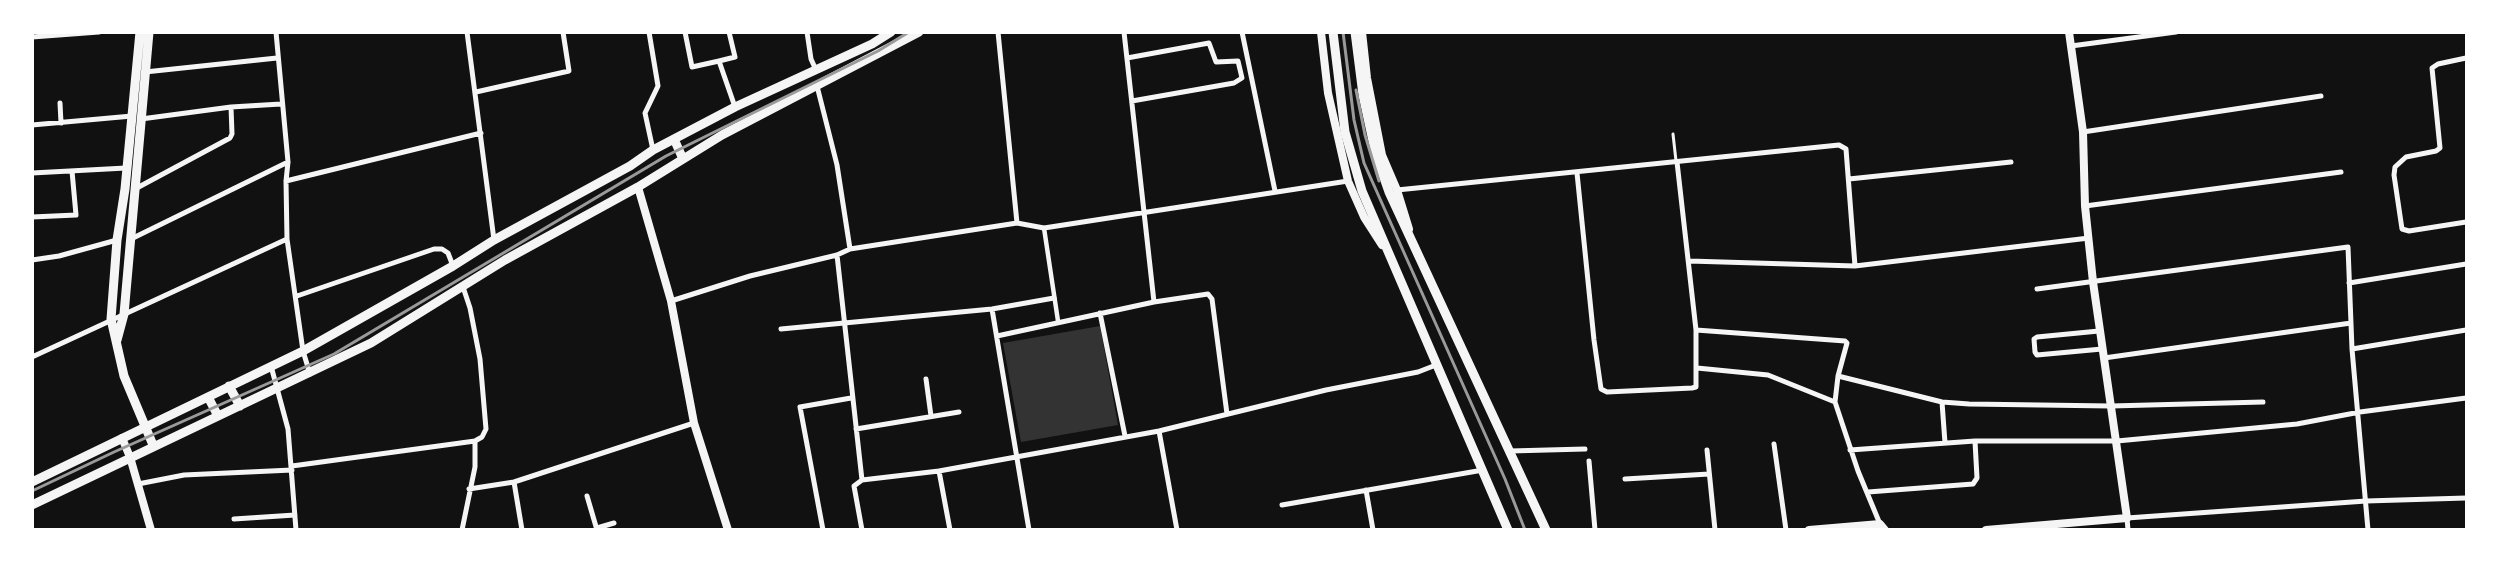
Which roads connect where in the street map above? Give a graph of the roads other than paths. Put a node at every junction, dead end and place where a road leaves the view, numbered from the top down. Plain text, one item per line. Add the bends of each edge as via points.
1 (100, 32) edge
2 (140, 32) edge
3 (149, 32) edge
4 (276, 32) edge
5 (467, 32) edge
6 (563, 32) edge
7 (649, 32) edge
8 (685, 32) edge
9 (729, 32) edge
10 (807, 32) edge
11 (891, 32) edge
12 (919, 32) edge
13 (998, 32) edge
14 (1124, 32) edge
15 (1242, 32) edge
16 (1321, 32) edge
17 (1333, 32) edge
18 (1355, 32) edge
19 (1362, 32) edge
20 (2069, 32) edge
21 (2176, 32) edge
22 (93, 33) edge
23 (40, 35) edge
24 (32, 37) edge
25 (2071, 46) junction
26 (277, 58) junction
27 (1127, 58) junction
28 (2466, 58) edge
29 (719, 61) junction
30 (816, 70) junction
31 (145, 72) junction
32 (817, 86) junction
33 (476, 92) junction
34 (2321, 96) dead end
35 (1132, 101) junction
36 (60, 103) dead end
37 (281, 104) junction
38 (231, 107) junction
39 (735, 107) junction
40 (136, 118) junction
41 (61, 123) junction
42 (32, 125) edge
43 (2083, 132) junction
44 (481, 133) junction
45 (1673, 134) dead end
46 (674, 139) junction
47 (653, 150) junction
48 (683, 159) junction
49 (288, 162) junction
50 (1676, 162) junction
51 (2011, 162) dead end
52 (126, 168) junction
53 (72, 171) junction
54 (2341, 172) dead end
55 (32, 173) edge
56 (1577, 173) junction
57 (1849, 179) junction
58 (286, 181) junction
59 (1348, 181) junction
60 (638, 187) junction
61 (135, 190) junction
62 (1398, 190) junction
63 (1275, 191) junction
64 (2085, 206) junction
65 (1143, 212) junction
66 (32, 217) edge
67 (2466, 222) edge
68 (1017, 223) junction
69 (1044, 228) junction
70 (2089, 238) junction
71 (131, 239) junction
72 (288, 239) junction
73 (117, 240) junction
74 (494, 240) junction
75 (1414, 245) junction
76 (850, 249) junction
77 (837, 255) junction
78 (1388, 255) junction
79 (32, 260) edge
80 (1689, 261) junction
81 (2466, 264) edge
82 (453, 266) junction
83 (1855, 266) junction
84 (2093, 282) junction
85 (2348, 283) junction
86 (463, 287) junction
87 (2037, 289) dead end
88 (297, 296) junction
89 (1054, 298) junction
90 (671, 300) junction
91 (1154, 302) junction
92 (992, 309) junction
93 (1100, 313) junction
94 (124, 314) junction
95 (111, 319) junction
96 (846, 321) junction
97 (1058, 321) junction
98 (2351, 323) junction
99 (781, 329) dead end
100 (1696, 330) junction
101 (2466, 330) edge
102 (2099, 331) junction
103 (997, 336) junction
104 (117, 340) junction
105 (2102, 349) junction
106 (2352, 349) junction
107 (303, 351) junction
108 (32, 356) edge
109 (2104, 358) junction
110 (1436, 364) junction
111 (271, 366) junction
112 (1697, 368) junction
113 (310, 374) junction
114 (1838, 376) junction
115 (926, 379) dead end
116 (229, 386) junction
117 (278, 389) junction
118 (208, 397) junction
119 (851, 398) junction
120 (2466, 398) edge
121 (1835, 402) junction
122 (1942, 402) junction
123 (2263, 402) dead end
124 (240, 406) junction
125 (2110, 406) junction
126 (959, 412) dead end
127 (2360, 412) junction
128 (1227, 414) junction
129 (218, 416) junction
130 (931, 416) junction
131 (694, 423) junction
132 (145, 428) junction
133 (856, 429) junction
134 (1159, 431) junction
135 (1125, 436) junction
136 (122, 438) junction
137 (475, 441) junction
138 (2117, 441) junction
139 (1975, 442) junction
140 (1945, 443) junction
141 (1774, 444) dead end
142 (154, 445) junction
143 (1585, 449) dead end
144 (1510, 450) junction
145 (1707, 450) dead end
146 (1850, 450) junction
147 (1017, 456) junction
148 (130, 457) junction
149 (1589, 461) dead end
150 (292, 468) junction
151 (1484, 470) junction
152 (939, 472) junction
153 (1709, 474) junction
154 (1625, 479) dead end
155 (862, 480) junction
156 (32, 482) edge
157 (514, 482) junction
158 (138, 484) junction
159 (469, 489) junction
160 (1366, 490) junction
161 (1868, 492) junction
162 (587, 496) dead end
163 (2466, 498) edge
164 (2366, 501) junction
165 (1282, 504) dead end
166 (32, 505) edge
167 (295, 515) junction
168 (2127, 518) junction
169 (234, 519) dead end
170 (614, 523) dead end
171 (1883, 527) edge
172 (597, 528) edge
173 (151, 530) edge
174 (296, 530) edge
175 (462, 530) edge
176 (522, 530) edge
177 (728, 530) edge
178 (822, 530) edge
179 (862, 530) edge
180 (950, 530) edge
181 (1029, 530) edge
182 (1177, 530) edge
183 (1373, 530) edge
184 (1508, 530) edge
185 (1546, 530) edge
186 (1595, 530) edge
187 (1715, 530) edge
188 (1786, 530) edge
189 (1809, 530) edge
190 (1986, 530) edge
191 (2128, 530) edge
192 (2368, 530) edge

1 - 22 street
2 - 40 main road
3 - 31 main road
4 - 26 street
5 - 33 street
6 - 33 street via 569,71
7 - 47 street via 658,86 645,113
8 - 29 street via 692,67
9 - 29 street via 735,57
10 - 30 street
11 - 30 main road
12 - 32 main road
13 - 68 street
14 - 27 street
15 - 63 street
16 - 59 street via 1328,93
17 - 78 main road via 1346,132 1362,191 1383,236
18 - 75 main road via 1362,95 1376,156
19 - 62 street via 1382,155
20 - 25 street
21 - 25 street
22 - 23 street
23 - 24 street
25 - 43 street
26 - 31 street
26 - 37 street
27 - 35 street
27 - 35 street via 1209,43 1216,62 1238,62 1242,78 1234,83
28 - 67 street via 2432,68 2440,148 2406,157 2395,167 2394,175 2402,229 2409,231
29 - 39 street
30 - 39 main road
31 - 40 main road
32 - 48 main road
32 - 76 street via 837,165
33 - 44 street
34 - 43 street
35 - 65 street
36 - 41 street
37 - 38 street
37 - 49 street
38 - 40 street
38 - 61 street via 230,138
39 - 46 main road
40 - 41 street
40 - 52 main road
40 - 61 main road
41 - 42 street
43 - 64 street
44 - 58 street
44 - 74 street
45 - 50 lane
46 - 47 main road
46 - 48 main road
47 - 74 main road via 630,166
48 - 60 main road
49 - 58 street
49 - 71 street
50 - 56 street
50 - 57 street via 1839,144 1846,149
50 - 80 street
51 - 57 street
52 - 53 street
52 - 73 main road
53 - 55 street
53 - 66 street via 76,215
54 - 64 street
56 - 62 street
56 - 112 street via 1601,389 1607,392 1696,387
57 - 83 street
58 - 72 street
59 - 63 street
59 - 78 street via 1364,217
60 - 86 main road via 505,260
60 - 90 street
61 - 71 main road
62 - 75 street
63 - 65 street
64 - 70 street
65 - 69 street
65 - 91 street
68 - 69 street
68 - 76 street
69 - 89 street
70 - 83 street
70 - 84 street
71 - 94 main road
72 - 88 street
72 - 94 street
73 - 79 street
73 - 95 main road
74 - 82 main road
75 - 144 main road
76 - 77 street
77 - 90 street
77 - 96 street
78 - 110 main road
80 - 83 street
80 - 100 street
81 - 85 street
82 - 88 street via 448,253 434,249
82 - 107 main road
84 - 85 street via 2348,247
84 - 87 street
84 - 102 street
85 - 98 street
86 - 113 main road via 371,343
86 - 137 street via 480,359 485,409 486,429
88 - 107 street
89 - 92 street
89 - 97 street
90 - 131 street
91 - 93 street
91 - 128 street via 1208,294 1212,298
92 - 96 street
92 - 103 street
93 - 97 street
93 - 135 street
94 - 95 street
94 - 104 main road
95 - 104 main road
95 - 108 street
96 - 99 street
96 - 119 street
97 - 103 street
98 - 106 street
98 - 109 street
100 - 112 street
100 - 114 street via 1845,340 1847,343
101 - 106 street
102 - 105 street
102 - 105 street via 2037,337 2034,340 2035,352 2037,355
103 - 147 street
104 - 132 main road via 124,376
105 - 109 street
106 - 127 street
107 - 111 main road
107 - 113 street
109 - 125 street
110 - 128 street via 1418,372
110 - 151 main road
111 - 116 main road
111 - 117 street
112 - 121 street via 1768,375
113 - 117 main road
114 - 121 street
114 - 122 street
115 - 130 street
116 - 118 main road
116 - 124 main road
117 - 124 main road
117 - 150 street via 288,429
118 - 129 main road
118 - 132 main road
119 - 133 street
119 - 178 street via 800,407
120 - 127 street
121 - 146 street
122 - 125 street
122 - 140 street
123 - 125 street
124 - 129 main road
125 - 138 street
126 - 130 street
127 - 138 street via 2297,424
127 - 164 street
128 - 134 street
129 - 142 main road
130 - 133 street
131 - 157 street
131 - 177 street
132 - 136 main road
132 - 142 main road
133 - 155 street
134 - 135 street
134 - 182 street
135 - 147 street
136 - 148 street
136 - 156 main road
137 - 150 street
137 - 159 street via 475,467
138 - 139 street
138 - 168 street
139 - 140 street
139 - 161 street via 1977,478 1973,484
140 - 146 street
141 - 188 street
142 - 148 main road
143 - 144 street
144 - 185 main road
145 - 153 street
146 - 161 street
147 - 152 street
147 - 181 street
148 - 158 street
148 - 166 main road
149 - 186 street
150 - 158 street via 184,475
150 - 167 street
151 - 160 street
151 - 184 main road
152 - 155 street
152 - 180 street
153 - 154 street
153 - 187 street
155 - 179 street via 856,483 854,490
157 - 159 street
157 - 176 street
158 - 173 street
159 - 175 street
160 - 165 street
160 - 183 street
161 - 171 street
162 - 172 street
163 - 164 street
164 - 168 street
164 - 192 street
167 - 169 street
167 - 174 street
168 - 190 street
168 - 191 street
170 - 172 street
171 - 189 street

